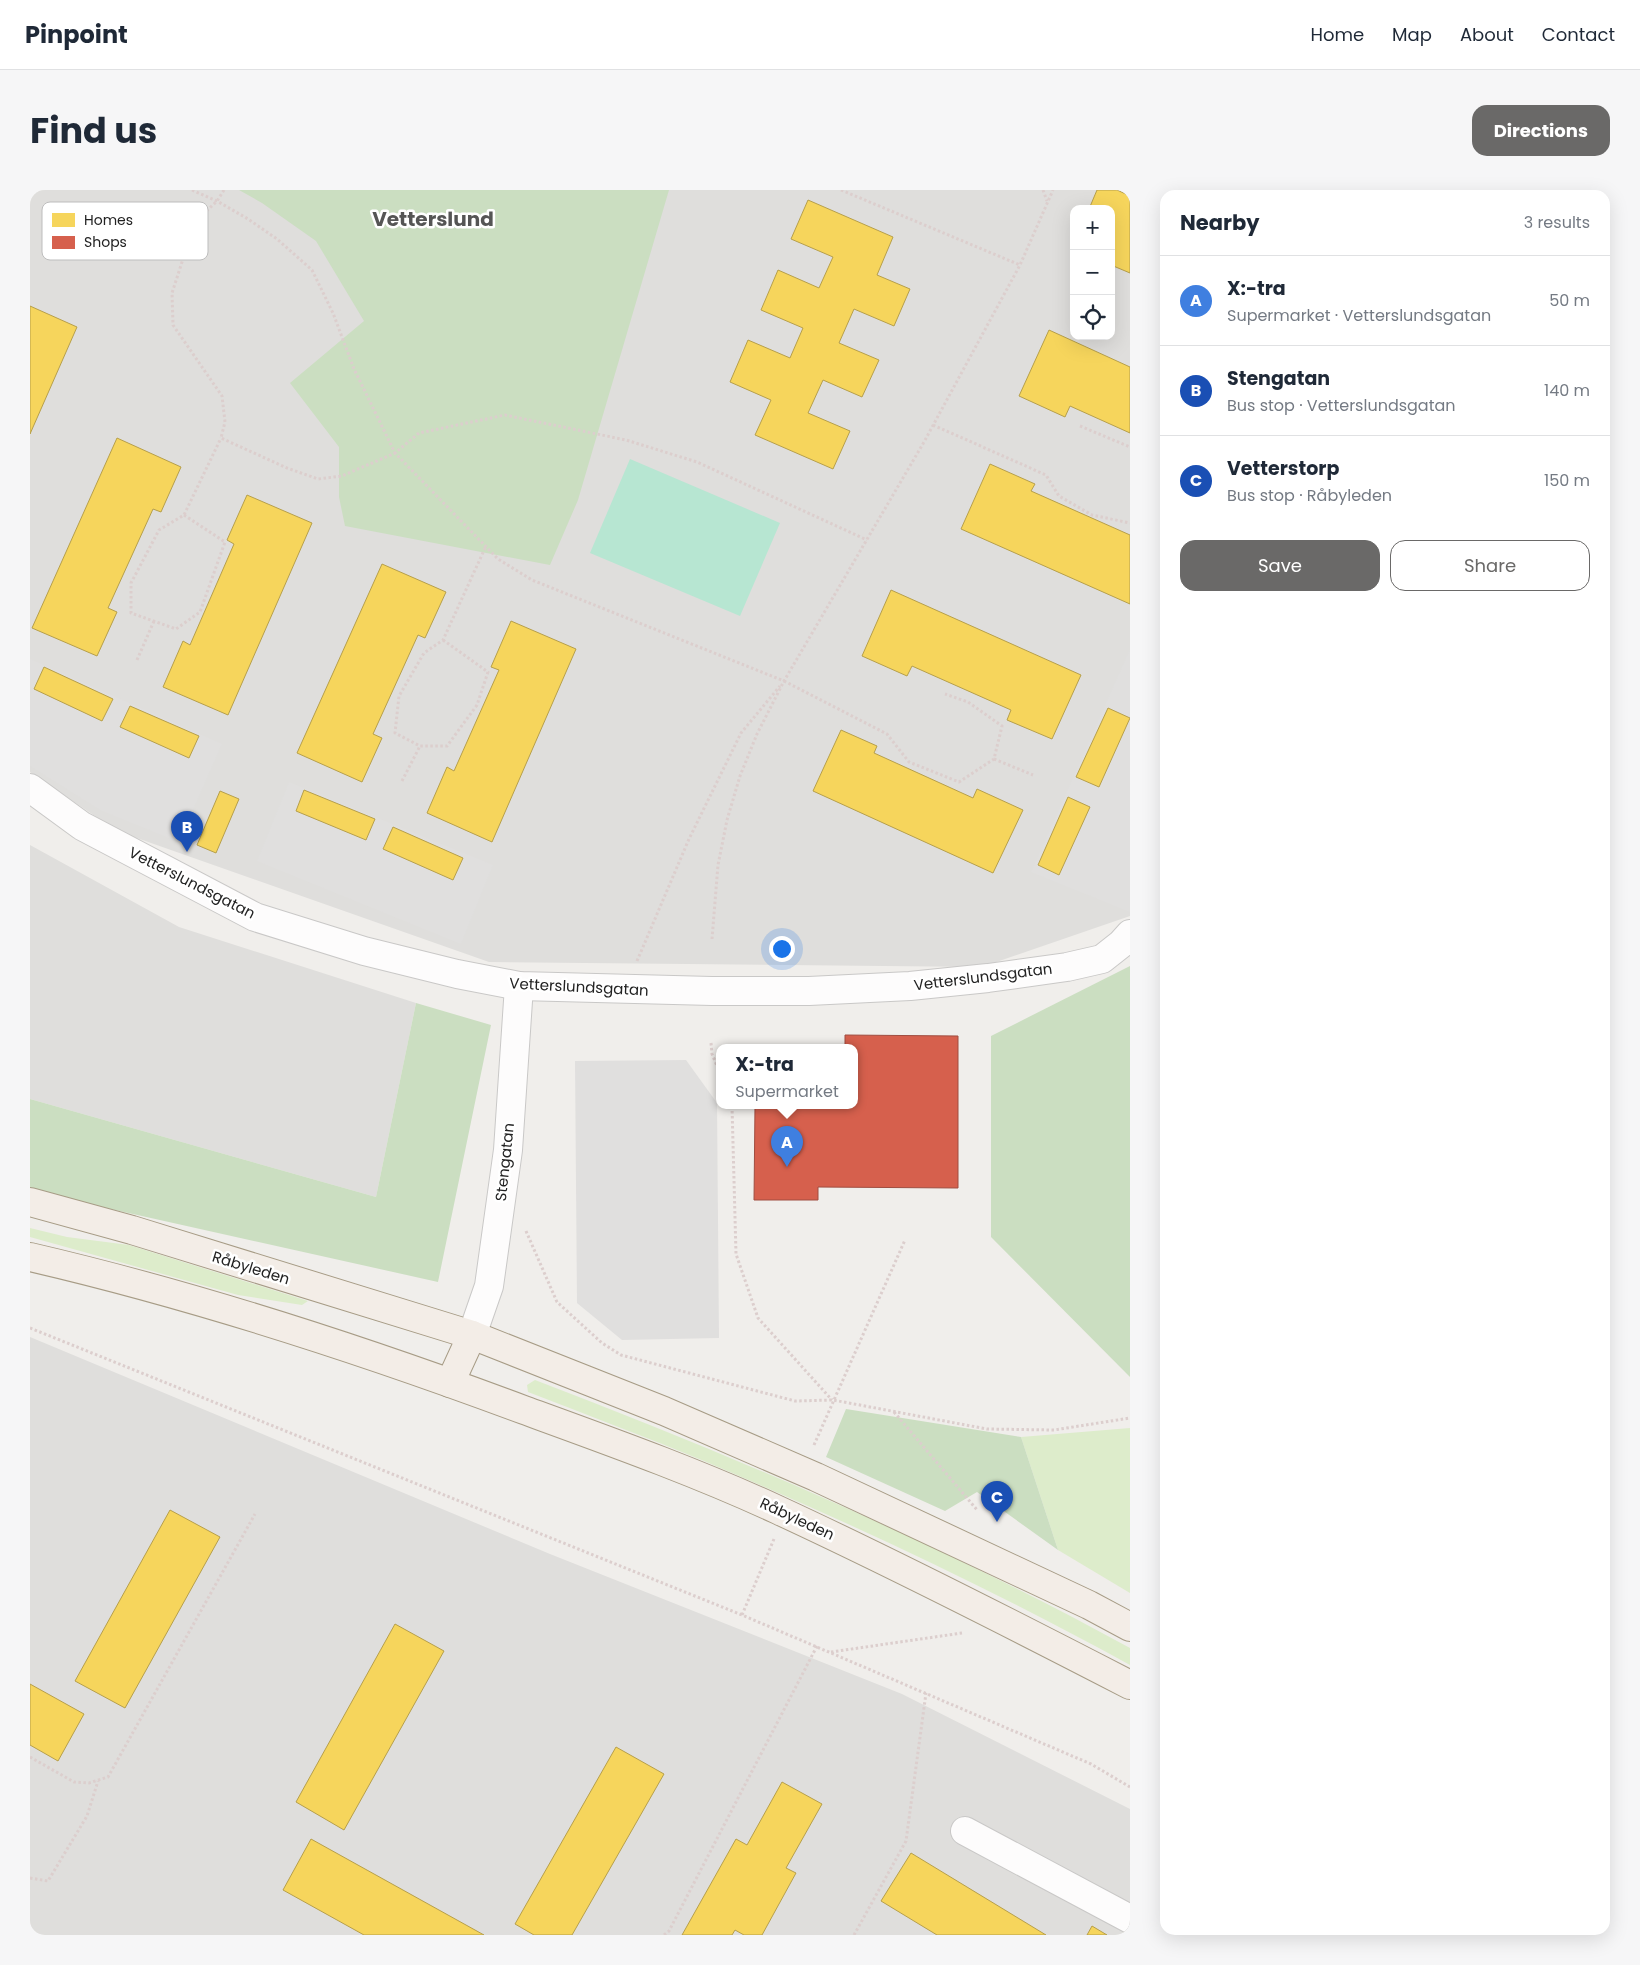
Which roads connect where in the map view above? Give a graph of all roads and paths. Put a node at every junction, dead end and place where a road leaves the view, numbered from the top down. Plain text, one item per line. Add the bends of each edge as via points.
1 (192, 190) edge
2 (224, 190) edge
3 (842, 190) edge
4 (1044, 190) edge
5 (1053, 190) edge
6 (217, 201) junction
7 (1047, 202) junction
8 (208, 210) edge
9 (183, 260) edge
10 (1020, 265) junction
11 (933, 425) junction
12 (1080, 426) dead end
13 (221, 438) junction
14 (1130, 447) edge
15 (394, 453) junction
16 (184, 515) junction
17 (1130, 523) edge
18 (866, 540) junction
19 (486, 546) junction
20 (154, 621) junction
21 (443, 640) junction
22 (137, 660) dead end
23 (784, 681) junction
24 (945, 694) dead end
25 (420, 746) junction
26 (994, 759) junction
27 (1033, 775) dead end
28 (402, 780) dead end
29 (30, 788) edge
30 (1130, 934) edge
31 (712, 939) dead end
32 (519, 986) junction
33 (627, 990) junction
34 (711, 1043) dead end
35 (716, 1064) edge
36 (732, 1109) edge
37 (30, 1202) edge
38 (498, 1220) junction
39 (904, 1240) dead end
40 (30, 1257) edge
41 (30, 1328) edge
42 (472, 1335) junction
43 (450, 1383) junction
44 (833, 1400) junction
45 (893, 1411) junction
46 (1130, 1418) edge
47 (812, 1448) dead end
48 (978, 1511) dead end
49 (256, 1514) dead end
50 (775, 1536) dead end
51 (742, 1615) junction
52 (1130, 1627) edge
53 (962, 1633) dead end
54 (817, 1646) junction
55 (830, 1652) junction
56 (1130, 1685) edge
57 (926, 1693) junction
58 (30, 1757) edge
59 (98, 1780) junction
60 (1130, 1787) edge
61 (965, 1831) dead end
62 (30, 1878) edge
63 (1130, 1919) edge
64 (664, 1935) edge
65 (854, 1935) edge

1 - 6 path
2 - 6 path
3 - 10 path
4 - 7 path
5 - 7 path
6 - 8 path
6 - 15 path via 277,239 312,270
7 - 10 path
9 - 13 path via 172,293 174,325 222,396 225,422
10 - 11 path
11 - 17 path via 1046,475 1058,496 1092,515
11 - 18 path
12 - 14 path
13 - 15 path via 318,480 342,476
13 - 16 path
15 - 18 path via 419,433 506,415 626,440 697,462
15 - 19 path
16 - 20 path via 158,530 131,583 131,613
16 - 20 path via 225,542 200,612 176,629
18 - 23 path
19 - 21 path
19 - 23 path via 498,559 532,580
20 - 22 path
21 - 25 path via 424,652 399,696 394,733
21 - 25 path via 488,672 476,705 447,746
23 - 26 path via 887,734 909,762 959,782
23 - 31 path via 757,734 727,820 718,865
23 - 33 path via 742,733 716,781 637,960
24 - 26 path via 968,702 1002,726
25 - 28 path
26 - 27 path
29 - 32 street, Vetterslundsgatan via 82,826 256,917 364,951
30 - 33 street, Vetterslundsgatan via 1102,959 988,978 809,991
32 - 33 street, Vetterslundsgatan
32 - 38 street, Stengatan via 508,1150
34 - 35 path
36 - 44 path via 736,1254 758,1318
37 - 42 main road, Råbyleden via 132,1230
38 - 42 street, Stengatan via 489,1286
38 - 44 path via 522,1222 557,1302 620,1355 795,1402
39 - 44 path
40 - 43 main road, Råbyleden via 98,1272 255,1318
41 - 51 path
42 - 43 main road
42 - 52 main road, Råbyleden via 664,1411 816,1477 1089,1604
43 - 56 main road, Råbyleden via 639,1452 776,1509 921,1578
44 - 45 path
44 - 47 path
45 - 46 path via 986,1429 1054,1430
45 - 48 path
49 - 59 path via 108,1777
50 - 51 path
51 - 54 path
53 - 55 path
54 - 55 path
54 - 64 path
55 - 57 path
57 - 60 path via 1091,1764
57 - 65 path via 906,1841
58 - 59 path via 74,1782
59 - 62 path via 87,1816 48,1881
61 - 63 street

